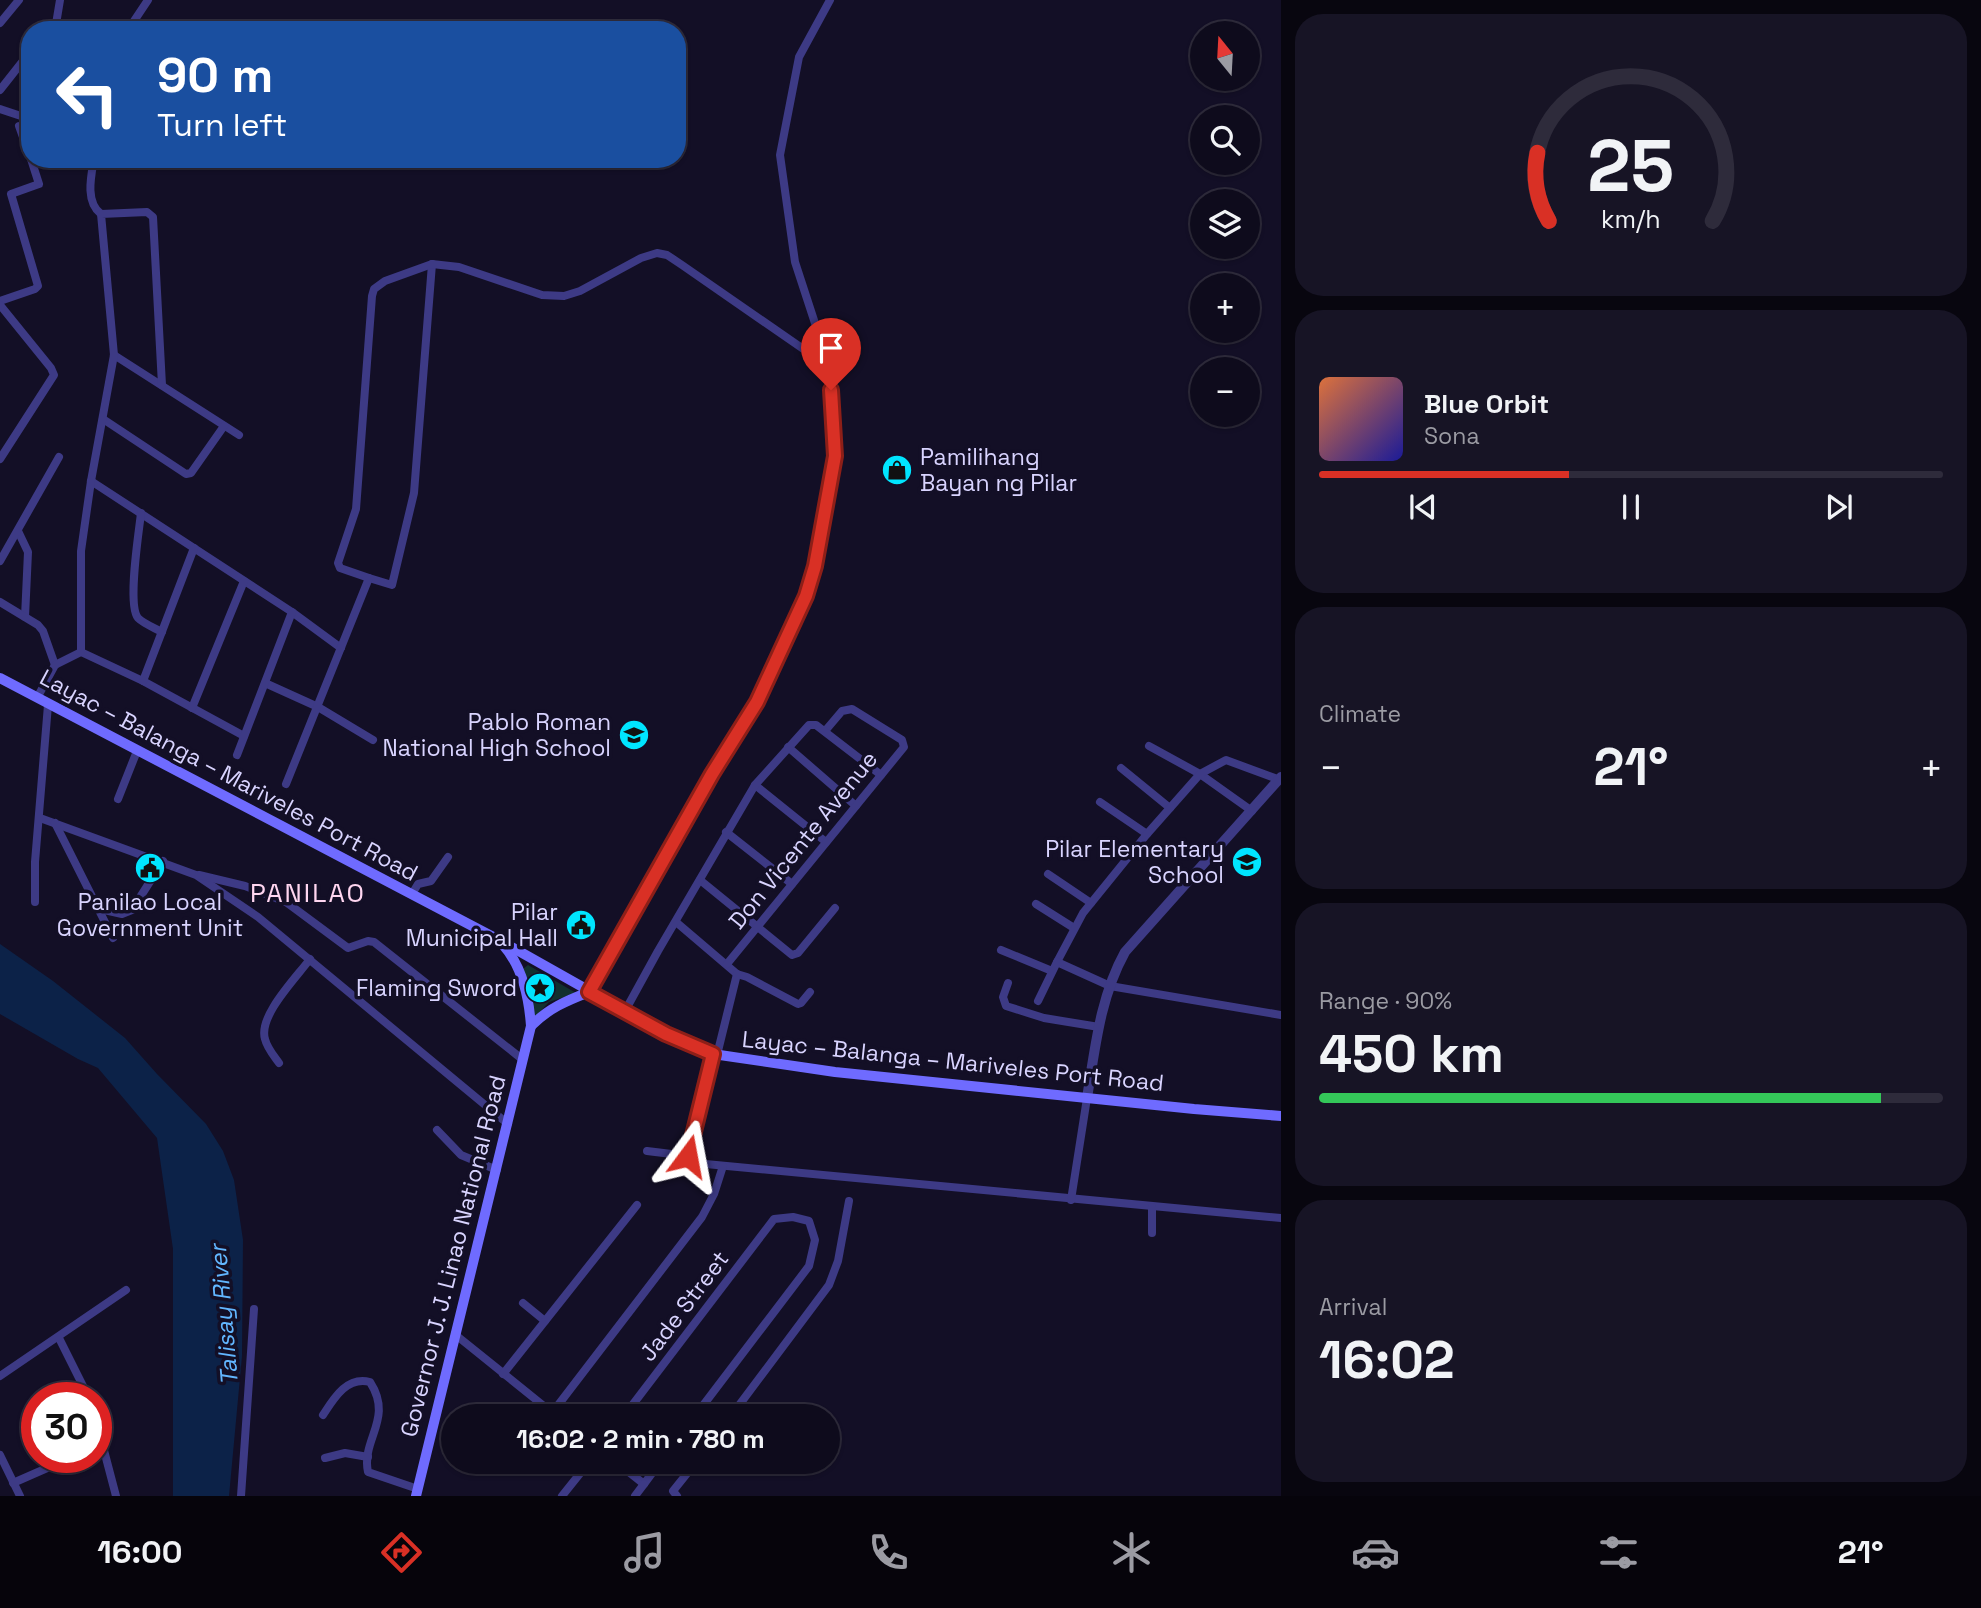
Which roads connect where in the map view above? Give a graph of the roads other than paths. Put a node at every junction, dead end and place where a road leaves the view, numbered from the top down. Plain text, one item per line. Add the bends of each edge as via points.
1 (19, 0) edge
2 (60, 0) edge
3 (149, 0) edge
4 (830, 0) edge
5 (57, 16) junction
6 (53, 21) edge
7 (56, 21) edge
8 (134, 21) edge
9 (0, 23) edge
10 (21, 63) edge
11 (0, 90) edge
12 (0, 109) edge
13 (21, 116) edge
14 (19, 126) dead end
15 (21, 132) edge
16 (33, 168) edge
17 (92, 168) edge
18 (101, 214) junction
19 (432, 264) junction
20 (0, 303) edge
21 (114, 355) junction
22 (827, 360) junction
23 (162, 385) junction
24 (103, 419) junction
25 (224, 426) junction
26 (239, 435) dead end
27 (59, 457) dead end
28 (0, 459) edge
29 (91, 481) junction
30 (141, 513) junction
31 (18, 531) junction
32 (194, 548) junction
33 (0, 561) edge
34 (369, 578) junction
35 (244, 581) junction
36 (0, 602) edge
37 (292, 612) junction
38 (25, 617) junction
39 (162, 632) junction
40 (341, 648) junction
41 (80, 652) junction
42 (55, 665) junction
43 (0, 678) edge
44 (143, 681) junction
45 (265, 683) junction
46 (37, 698) junction
47 (48, 705) junction
48 (318, 706) junction
49 (192, 708) junction
50 (825, 731) junction
51 (244, 736) junction
52 (373, 740) dead end
53 (788, 747) junction
54 (1149, 747) dead end
55 (137, 751) junction
56 (237, 755) dead end
57 (1121, 768) dead end
58 (1200, 774) junction
59 (881, 775) junction
60 (1280, 778) edge
61 (286, 784) dead end
62 (755, 785) junction
63 (118, 799) dead end
64 (1100, 802) dead end
65 (856, 806) junction
66 (1170, 808) junction
67 (1252, 811) junction
68 (40, 818) junction
69 (55, 823) junction
70 (726, 832) junction
71 (1147, 834) junction
72 (826, 842) junction
73 (448, 857) dead end
74 (163, 861) junction
75 (1048, 873) dead end
76 (196, 875) junction
77 (700, 880) junction
78 (792, 884) junction
79 (412, 894) junction
80 (35, 902) dead end
81 (1091, 902) junction
82 (1036, 904) dead end
83 (835, 908) dead end
84 (100, 909) junction
85 (676, 922) junction
86 (758, 927) junction
87 (1074, 928) junction
88 (113, 939) dead end
89 (499, 940) junction
90 (1001, 950) dead end
91 (310, 959) junction
92 (1056, 962) junction
93 (727, 964) junction
94 (1052, 971) junction
95 (737, 974) junction
96 (1007, 983) dead end
97 (1110, 986) junction
98 (589, 992) junction
99 (810, 992) dead end
100 (1038, 1001) dead end
101 (625, 1011) junction
102 (1281, 1015) edge
103 (531, 1026) junction
104 (1099, 1027) junction
105 (715, 1054) junction
106 (522, 1059) junction
107 (279, 1063) dead end
108 (1087, 1098) junction
109 (1281, 1116) edge
110 (508, 1124) junction
111 (437, 1130) dead end
112 (647, 1151) dead end
113 (688, 1156) junction
114 (723, 1166) junction
115 (497, 1170) junction
116 (1071, 1200) junction
117 (849, 1201) dead end
118 (637, 1205) dead end
119 (1152, 1207) junction
120 (1281, 1218) edge
121 (1152, 1233) dead end
122 (126, 1290) dead end
123 (523, 1303) dead end
124 (254, 1309) dead end
125 (545, 1321) junction
126 (457, 1336) junction
127 (59, 1338) junction
128 (503, 1374) junction
129 (0, 1376) edge
130 (82, 1382) edge
131 (541, 1404) edge
132 (562, 1404) edge
133 (634, 1404) edge
134 (704, 1404) edge
135 (740, 1404) edge
136 (323, 1415) dead end
137 (0, 1455) edge
138 (368, 1457) junction
139 (326, 1458) dead end
140 (36, 1473) edge
141 (110, 1473) edge
142 (580, 1474) edge
143 (631, 1474) edge
144 (651, 1474) edge
145 (688, 1474) edge
146 (13, 1483) junction
147 (644, 1484) junction
148 (417, 1493) edge
149 (673, 1494) edge
150 (20, 1496) edge
151 (116, 1496) edge
152 (241, 1496) edge
153 (562, 1496) edge
154 (635, 1496) edge

1 - 9 street
2 - 5 street
3 - 8 street
4 - 22 street via 799,57 780,155 795,262
5 - 6 street
5 - 7 street
10 - 11 street
12 - 13 street
14 - 15 street
16 - 20 street via 38,184 11,194 38,286
17 - 18 street via 91,193
18 - 21 street
18 - 23 street via 147,212 153,217
19 - 22 street via 459,267 542,295 564,296 640,258 667,255 812,355
19 - 34 street via 414,493 392,586
19 - 34 street via 385,281 372,296 356,509 338,564
20 - 28 street via 54,375
21 - 23 street
21 - 24 street
22 - 98 street via 835,456 806,596 757,702
23 - 25 street
24 - 25 street via 186,474
24 - 29 street
25 - 26 street
27 - 31 street
29 - 30 street
29 - 41 street via 81,551
30 - 32 street
30 - 39 street via 135,609 139,619
31 - 33 street
31 - 38 street via 28,552
32 - 35 street
32 - 39 street
34 - 40 street
35 - 37 street
35 - 49 street
36 - 38 street
37 - 40 street
37 - 45 street
38 - 42 street via 43,631
39 - 44 street
40 - 48 street
41 - 42 street
41 - 44 street
42 - 46 street
43 - 46 main road, Layac – Balanga – Mariveles Port Road
44 - 49 street
45 - 48 street
45 - 51 street
46 - 47 main road, Layac – Balanga – Mariveles Port Road
47 - 55 main road, Layac – Balanga – Mariveles Port Road
47 - 68 street
48 - 52 street
48 - 61 street
49 - 51 street
50 - 53 street via 812,723
50 - 59 street
50 - 59 street, Don Vicente Avenue via 842,711 852,709 902,740 904,747
51 - 56 street
53 - 62 street
53 - 65 street
54 - 58 street
55 - 63 street
55 - 79 main road, Layac – Balanga – Mariveles Port Road
57 - 66 street
58 - 60 street via 1226,760
58 - 66 street
58 - 67 street
59 - 65 street, Don Vicente Avenue
60 - 67 street
62 - 70 street
62 - 72 street
64 - 71 street
65 - 72 street, Don Vicente Avenue
66 - 71 street
67 - 97 street via 1133,942
68 - 69 street
68 - 80 street
69 - 74 street
69 - 84 street
70 - 77 street
70 - 78 street
71 - 81 street
72 - 78 street, Don Vicente Avenue
73 - 79 street via 431,881 418,884
74 - 76 street
74 - 84 street via 132,910 122,914
75 - 81 street
76 - 91 street
76 - 106 street via 245,886 286,902 348,948 374,942
77 - 85 street
77 - 86 street
78 - 86 street, Don Vicente Avenue
79 - 89 main road, Layac – Balanga – Mariveles Port Road
81 - 87 street
82 - 87 street
83 - 86 street via 792,955
84 - 88 street
85 - 93 street
85 - 101 street
86 - 93 street, Don Vicente Avenue
87 - 92 street
89 - 98 main road, Layac – Balanga – Mariveles Port Road
89 - 103 main road, Governor J. J. Linao National Road via 519,969
90 - 94 street
91 - 107 street via 265,1023 264,1039
91 - 110 street
92 - 94 street
92 - 97 street
93 - 95 street
94 - 100 street
95 - 99 street via 798,1004
95 - 105 street
96 - 104 street via 1006,1006
97 - 102 street
97 - 104 street
98 - 101 main road, Layac – Balanga – Mariveles Port Road
98 - 103 main road via 560,1002
101 - 105 main road, Layac – Balanga – Mariveles Port Road
103 - 106 main road, Governor J. J. Linao National Road
104 - 108 street
105 - 108 main road, Layac – Balanga – Mariveles Port Road via 835,1072
105 - 113 street
106 - 110 main road, Governor J. J. Linao National Road
108 - 109 main road, Layac – Balanga – Mariveles Port Road
108 - 116 street
110 - 115 main road, Governor J. J. Linao National Road
111 - 115 street via 461,1155
112 - 113 street
113 - 114 street via 695,1163
114 - 116 street
114 - 132 street via 702,1217
115 - 126 main road, Governor J. J. Linao National Road
116 - 119 street
117 - 135 street via 829,1285
118 - 125 street
119 - 120 street
119 - 121 street
122 - 127 street
123 - 125 street
124 - 152 street
125 - 128 street
126 - 128 street
126 - 148 main road, Governor J. J. Linao National Road
127 - 129 street
127 - 130 street
128 - 131 street
133 - 134 street, Jade Street via 774,1219 808,1221 816,1240 808,1266
136 - 138 street via 340,1390 370,1382 380,1410
137 - 146 street
138 - 139 street via 345,1453
138 - 148 street via 368,1472
140 - 146 street
141 - 151 street
142 - 153 street
143 - 147 street
144 - 147 street
145 - 149 street
146 - 150 street
147 - 154 street

